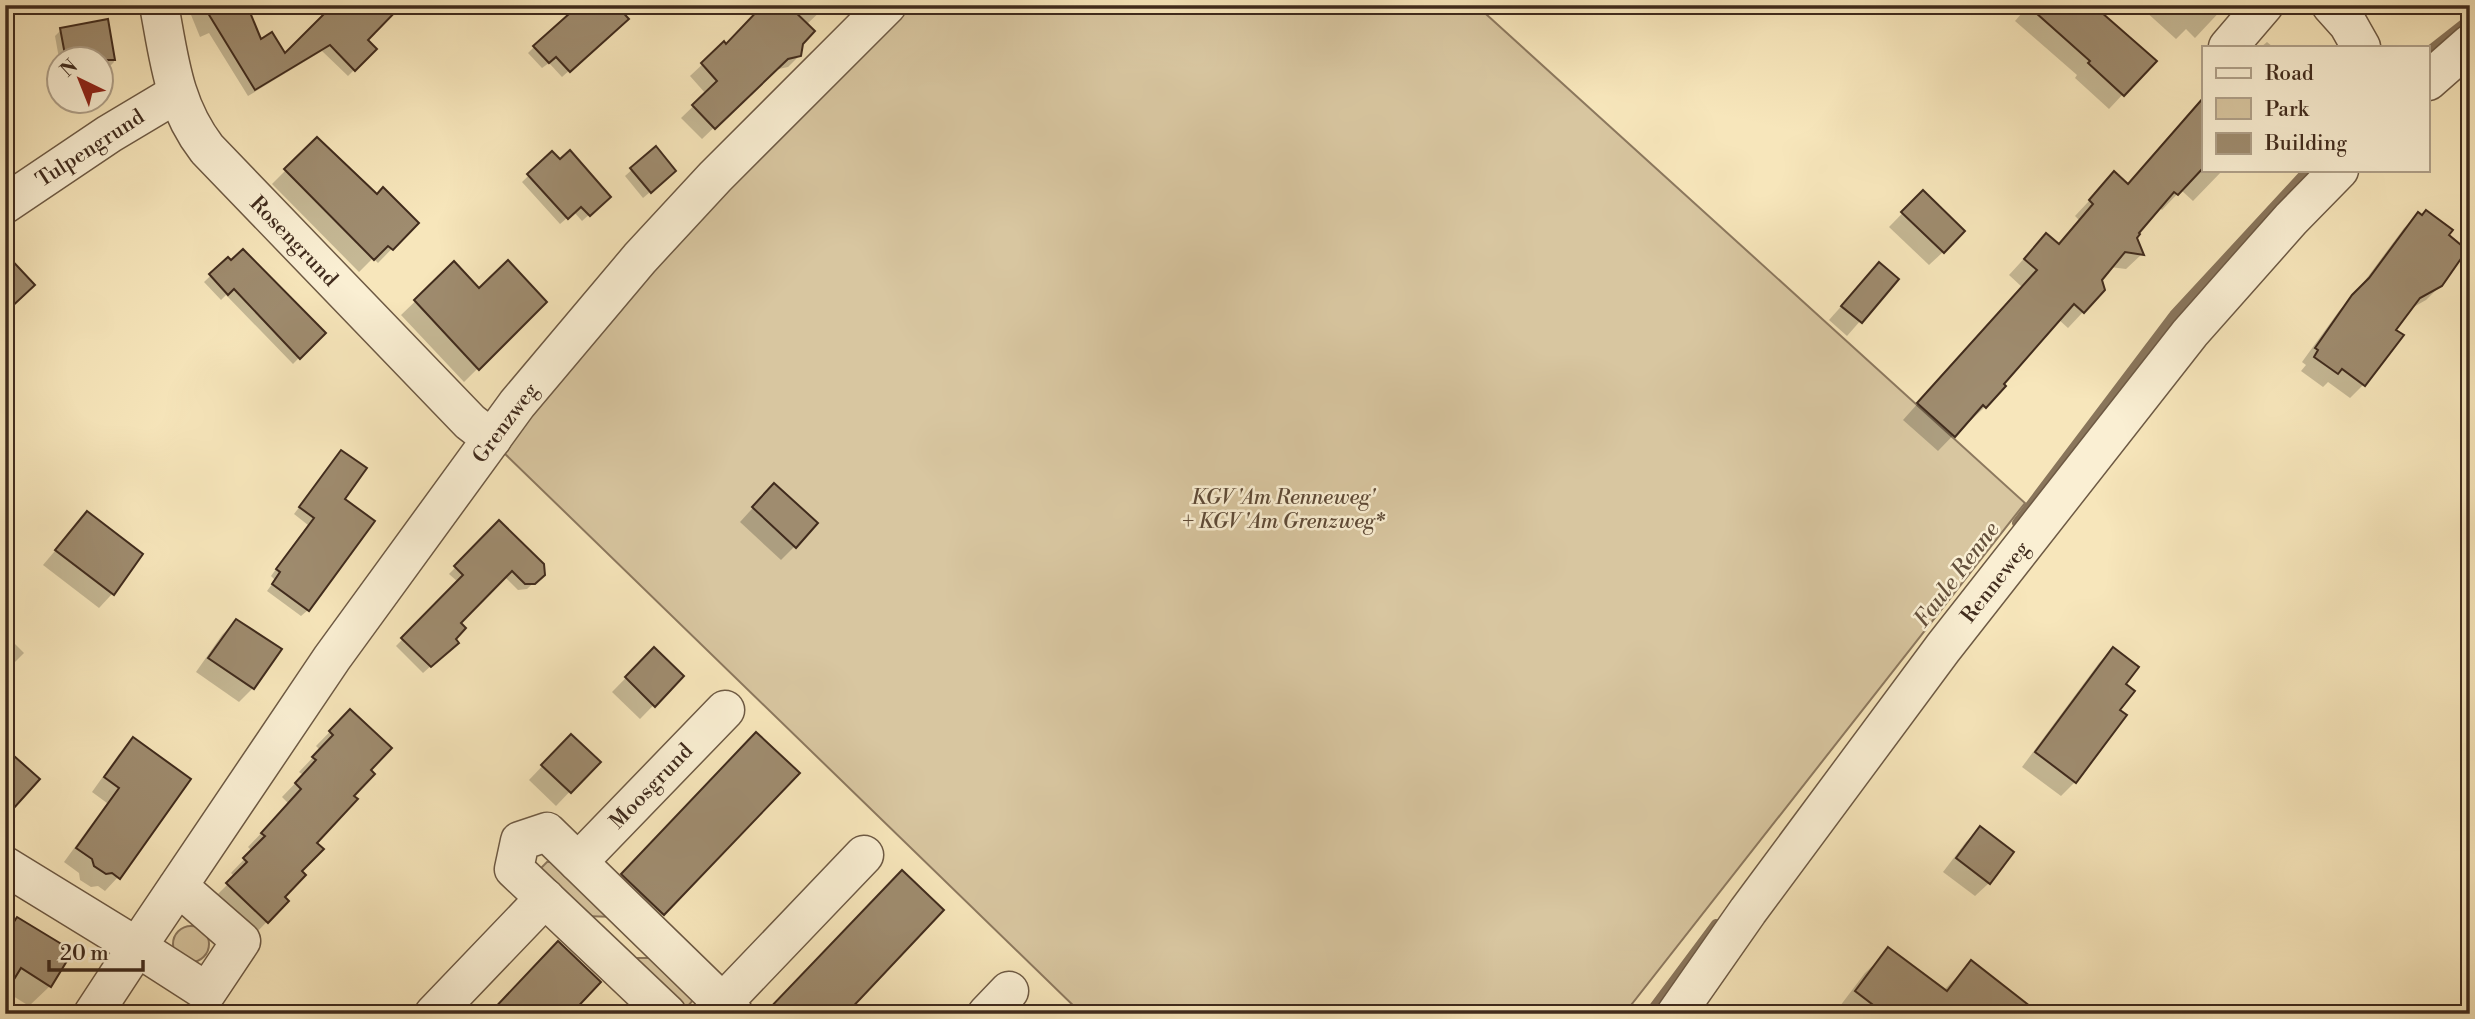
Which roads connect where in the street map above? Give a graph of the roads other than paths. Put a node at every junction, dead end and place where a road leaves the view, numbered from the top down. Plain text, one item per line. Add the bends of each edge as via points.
1 (159, 5) edge
2 (887, 5) edge
3 (2264, 5) edge
4 (2331, 5) edge
5 (2470, 44) edge
6 (2229, 46) edge
7 (2360, 46) edge
8 (2430, 79) edge
9 (176, 94) junction
10 (2337, 172) edge
11 (5, 204) edge
12 (492, 439) junction
13 (725, 710) dead end
14 (864, 855) dead end
15 (578, 862) junction
16 (5, 866) edge
17 (178, 886) junction
18 (544, 898) junction
19 (137, 947) junction
20 (723, 1010) edge
21 (93, 1014) edge
22 (434, 1014) edge
23 (667, 1014) edge
24 (1676, 1014) edge

1 - 9 street, Rosengrund
2 - 12 street, Grenzweg via 762,128 640,258
3 - 6 street
4 - 7 street
5 - 8 street
9 - 11 street, Tulpengrund
9 - 12 street, Rosengrund via 189,124 217,162 470,422
10 - 24 street, Renneweg via 2190,333 1943,648
12 - 17 street, Grenzweg via 332,658
13 - 15 street, Moosgrund
14 - 20 street
15 - 18 street via 547,832 520,841 514,869
15 - 20 street
16 - 19 street
17 - 19 street, Grenzweg
17 - 19 street via 241,941 207,992
18 - 22 street
18 - 23 street
19 - 21 street, Grenzweg

